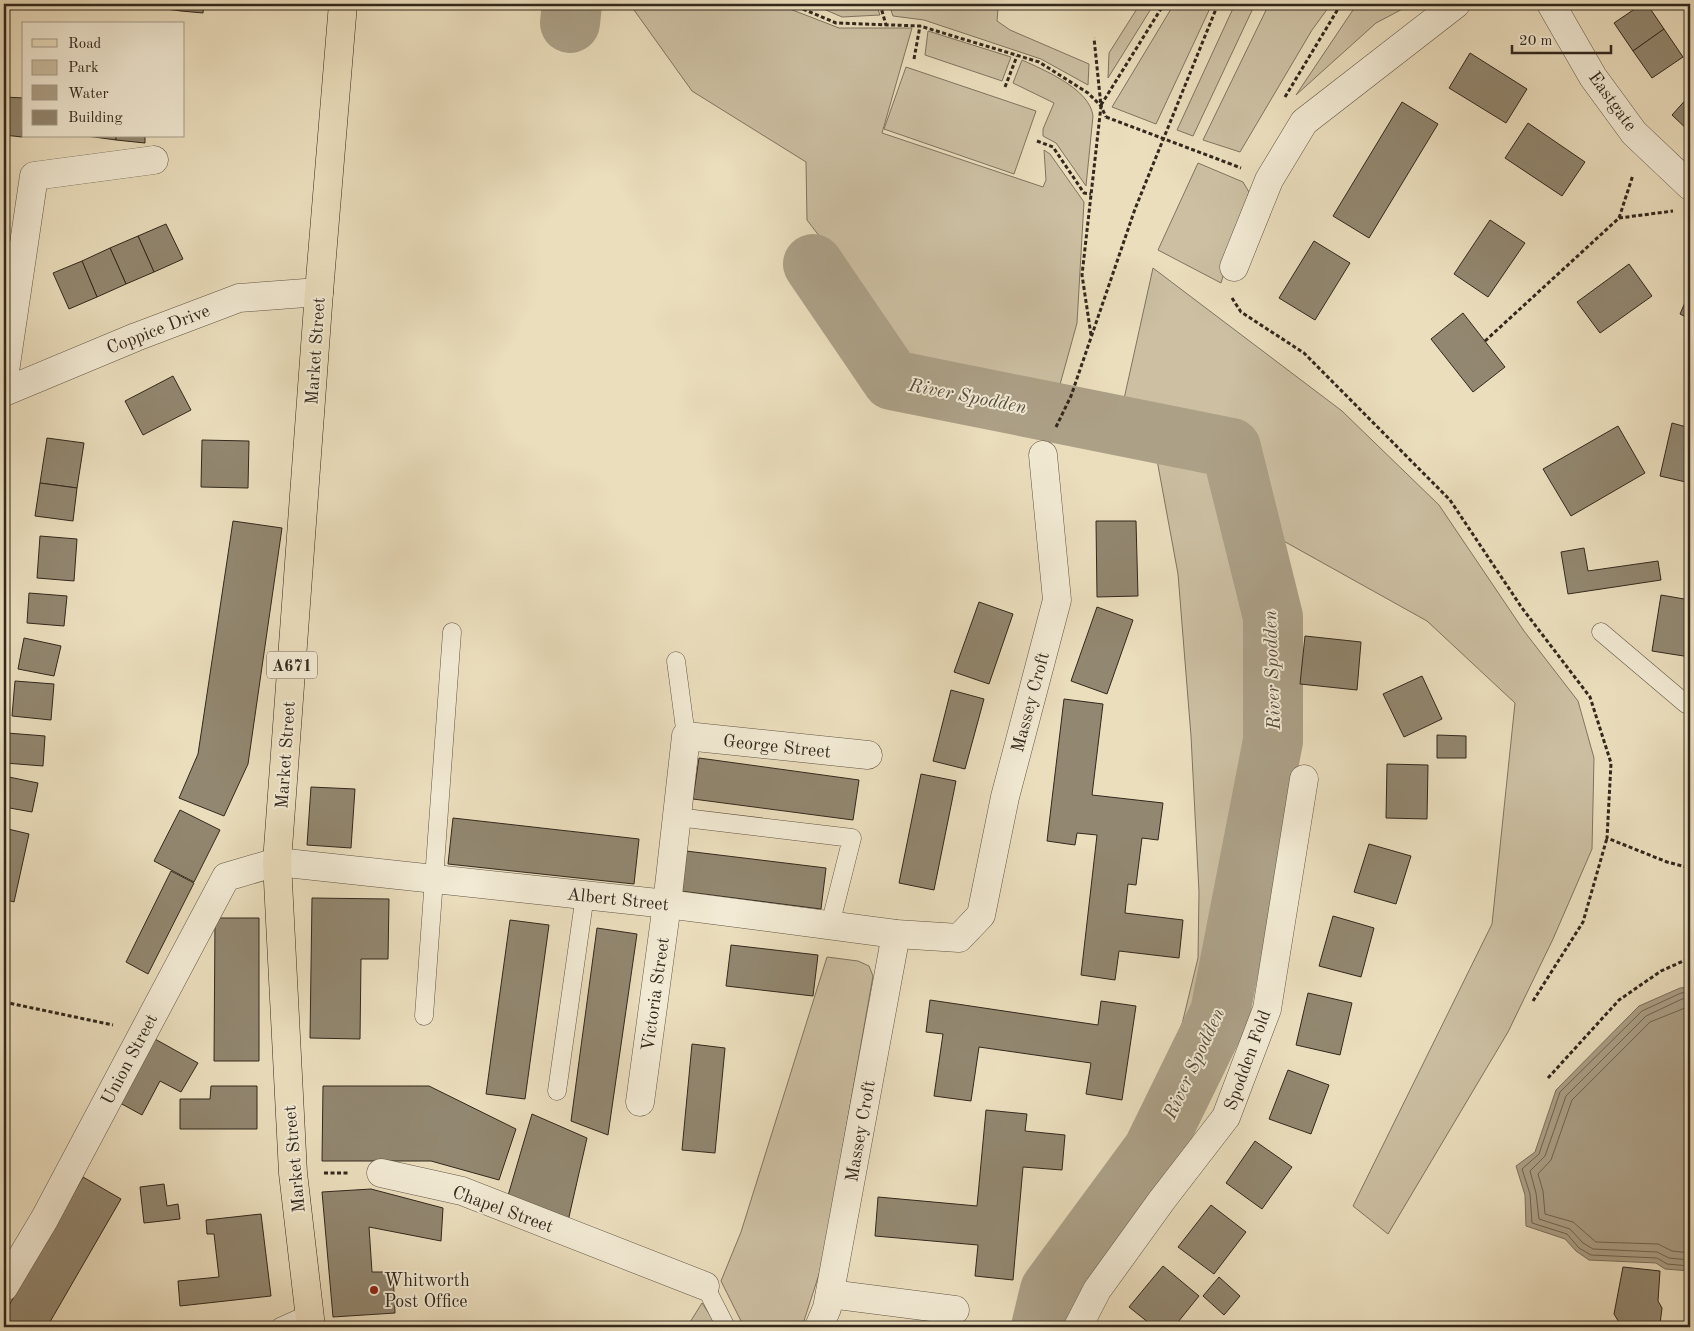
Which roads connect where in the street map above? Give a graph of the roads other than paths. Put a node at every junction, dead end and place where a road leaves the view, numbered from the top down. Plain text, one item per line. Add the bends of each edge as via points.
1 (344, 4) edge
2 (1456, 4) edge
3 (1551, 4) edge
4 (154, 160) dead end
5 (1686, 198) edge
6 (1234, 267) road end
7 (319, 292) junction
8 (4, 378) edge
9 (4, 392) edge
10 (1043, 455) dead end
11 (452, 632) dead end
12 (1601, 632) dead end
13 (676, 661) dead end
14 (1690, 703) edge
15 (686, 736) junction
16 (868, 755) dead end
17 (1304, 779) dead end
18 (677, 817) junction
19 (277, 862) junction
20 (435, 879) junction
21 (585, 895) junction
22 (667, 904) junction
23 (830, 925) junction
24 (896, 934) junction
25 (959, 938) joint
26 (424, 1016) dead end
27 (557, 1091) dead end
28 (640, 1102) dead end
29 (381, 1173) road end
30 (705, 1286) joint
31 (4, 1287) edge
32 (830, 1294) junction
33 (955, 1310) dead end
34 (310, 1320) edge
35 (280, 1327) edge
36 (726, 1327) edge
37 (819, 1327) edge
38 (1078, 1327) edge

1 - 7 main road, Market Street / A671
2 - 6 street via 1304,122 1269,180
3 - 5 street, Eastgate via 1593,77
4 - 8 street via 34,176
7 - 9 street, Coppice Drive via 239,298
7 - 19 main road, Market Street / A671
10 - 25 street, Massey Croft via 1057,600 1005,797 981,915
11 - 20 lane
12 - 14 lane via 1686,704
13 - 15 lane
15 - 16 street, George Street
15 - 18 street, Victoria Street
17 - 38 street, Spodden Fold via 1267,1009 1226,1118 1097,1290
18 - 22 street, Victoria Street
18 - 23 lane via 852,838
19 - 20 street, Albert Street
19 - 31 street, Union Street via 226,877 45,1218
19 - 34 main road, Market Street / A671 via 293,1173
20 - 21 street, Albert Street
20 - 26 lane
21 - 22 street, Albert Street
21 - 27 lane
22 - 23 street, Albert Street
22 - 28 street, Victoria Street
23 - 24 street, Albert Street
24 - 25 street, Albert Street
24 - 32 street, Massey Croft
29 - 30 street, Chapel Street via 462,1191
30 - 36 lane
32 - 33 street
32 - 37 street, Massey Croft
34 - 35 lane

